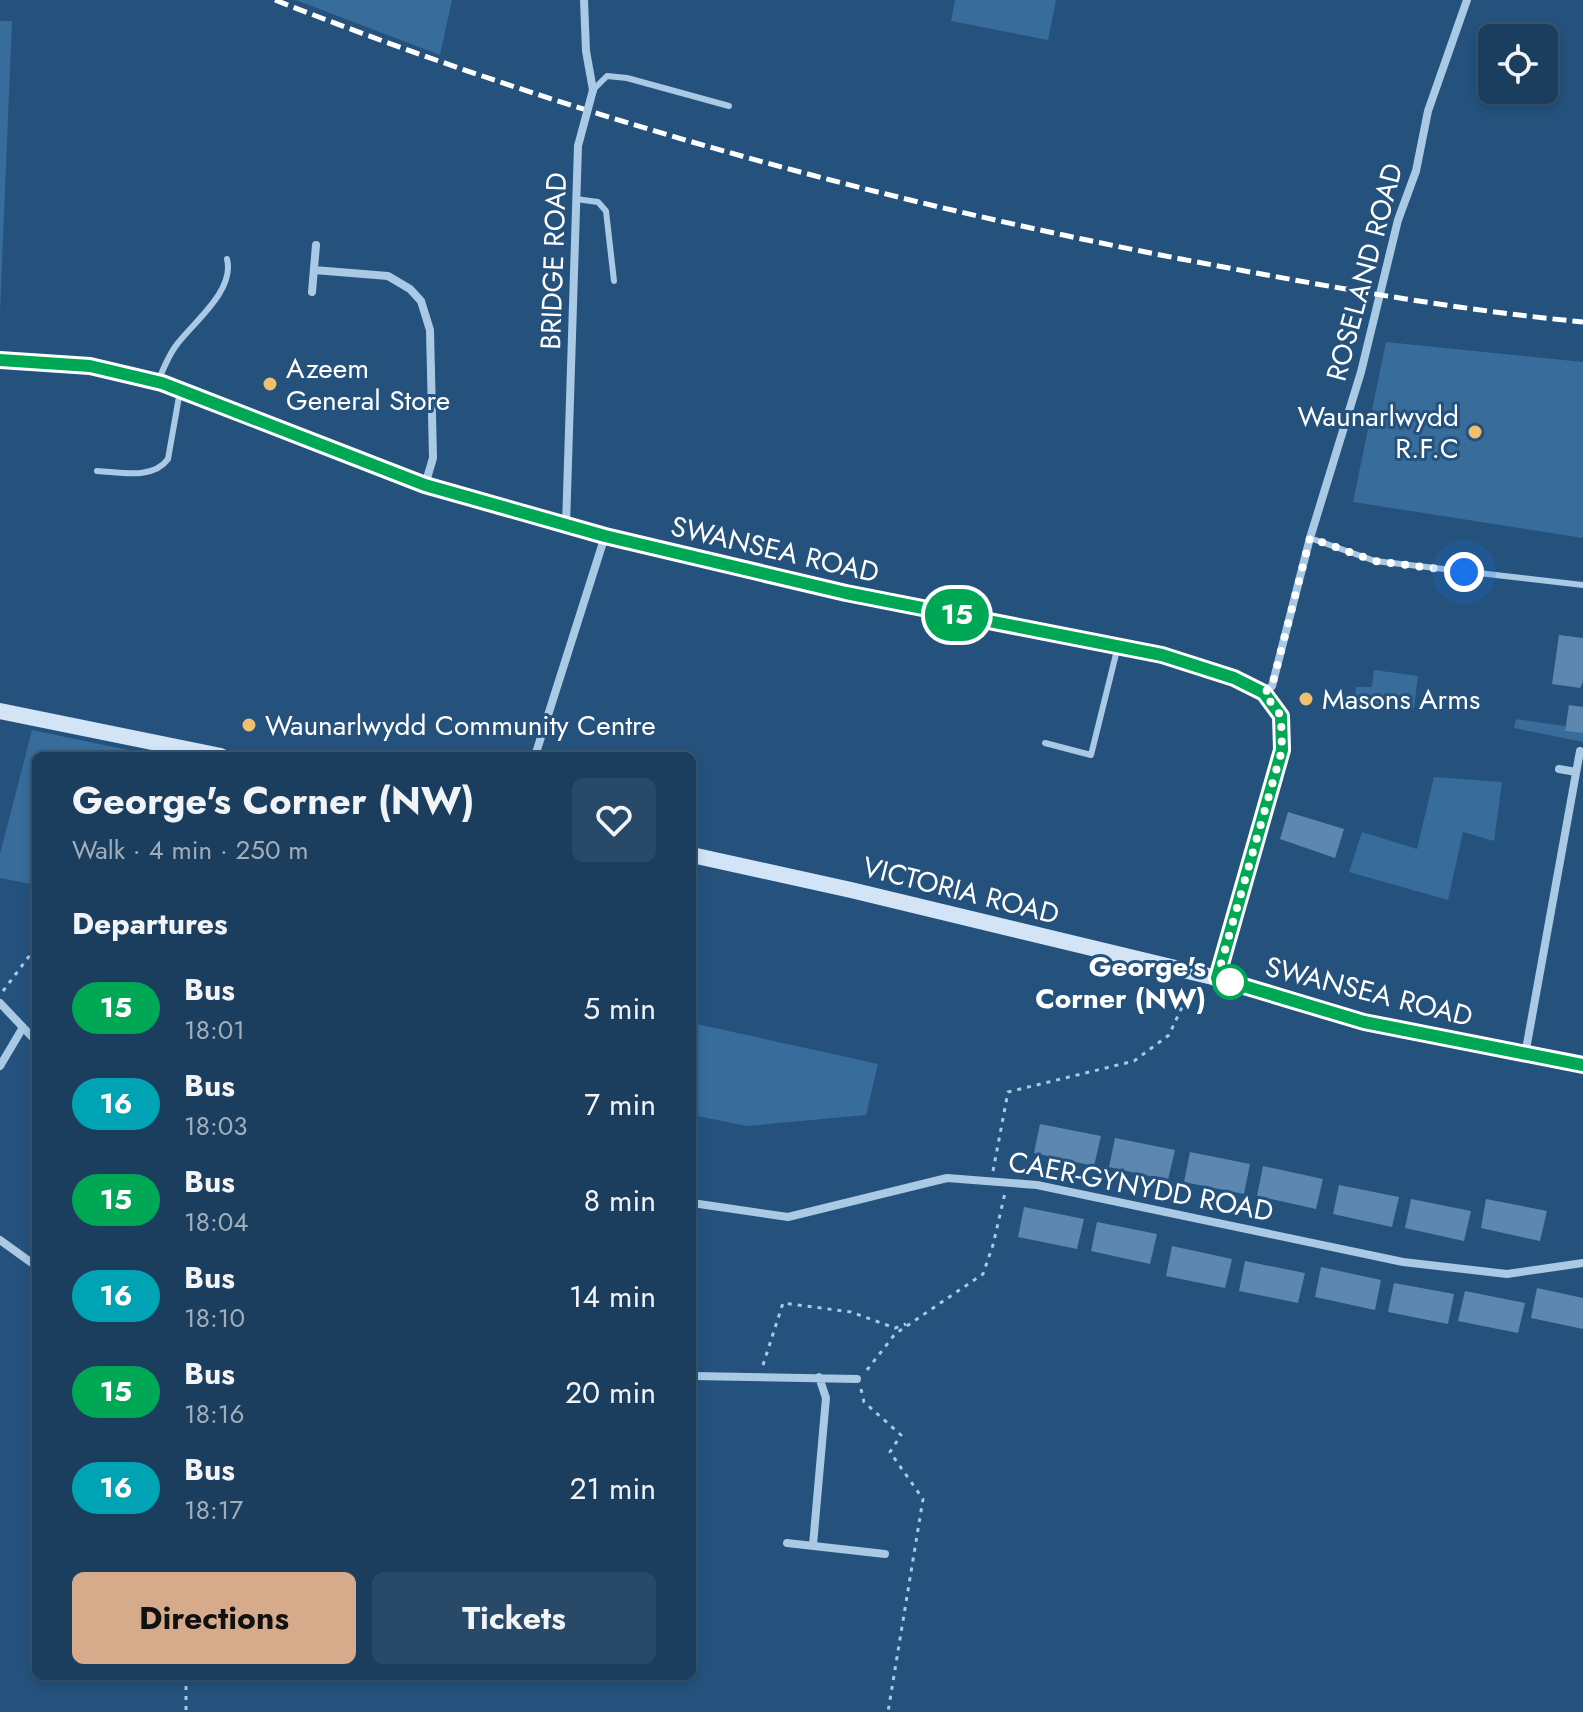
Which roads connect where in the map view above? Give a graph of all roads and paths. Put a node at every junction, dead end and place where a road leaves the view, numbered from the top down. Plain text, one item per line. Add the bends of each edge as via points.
1 (584, 0) edge
2 (1467, 0) edge
3 (593, 90) junction
4 (729, 106) dead end
5 (576, 199) junction
6 (316, 245) dead end
7 (227, 259) dead end
8 (314, 270) junction
9 (614, 281) dead end
10 (312, 292) dead end
11 (0, 360) edge
12 (158, 382) junction
13 (180, 391) junction
14 (97, 471) dead end
15 (425, 485) junction
16 (566, 526) junction
17 (605, 536) junction
18 (1310, 538) junction
19 (1583, 585) edge
20 (1118, 646) junction
21 (1264, 693) junction
22 (0, 711) edge
23 (1045, 743) dead end
24 (1580, 751) dead end
25 (201, 752) edge
26 (536, 752) edge
27 (1559, 769) dead end
28 (1576, 772) junction
29 (696, 856) edge
30 (32, 952) edge
31 (1198, 973) junction
32 (1217, 978) junction
33 (0, 993) edge
34 (0, 1003) edge
35 (22, 1029) junction
36 (32, 1038) edge
37 (1525, 1056) junction
38 (1583, 1065) edge
39 (0, 1066) edge
40 (991, 1179) junction
41 (1007, 1181) junction
42 (696, 1204) edge
43 (0, 1240) edge
44 (32, 1263) edge
45 (1583, 1263) edge
46 (912, 1322) junction
47 (696, 1376) edge
48 (759, 1376) junction
49 (819, 1377) junction
50 (857, 1379) dead end
51 (787, 1543) dead end
52 (813, 1545) junction
53 (885, 1554) dead end
54 (186, 1680) edge
55 (186, 1712) edge
56 (888, 1712) edge

1 - 3 street, BRIDGE ROAD
2 - 18 street, ROSELAND ROAD via 1428,111 1361,372
3 - 4 lane via 607,76 627,78
3 - 5 street, BRIDGE ROAD, bridge via 578,146
5 - 9 lane via 598,202 606,211
5 - 16 street, BRIDGE ROAD
6 - 8 street
7 - 12 lane via 229,275 179,341
8 - 10 street
8 - 15 street via 388,276 421,301 430,330 433,458
11 - 12 street, SWANSEA ROAD via 90,366
12 - 13 street, SWANSEA ROAD
13 - 14 lane via 162,467 153,472
13 - 15 street, SWANSEA ROAD
15 - 16 street, SWANSEA ROAD
16 - 17 street, SWANSEA ROAD
17 - 20 street, SWANSEA ROAD via 846,593
17 - 26 street
18 - 19 lane via 1375,561
18 - 21 street, ROSELAND ROAD via 1272,686
20 - 21 street, SWANSEA ROAD via 1177,659
20 - 23 lane via 1091,755
21 - 32 street via 1281,716 1282,750
22 - 25 main road
24 - 28 street
27 - 28 street
28 - 37 street
29 - 31 main road, VICTORIA ROAD
30 - 33 path
31 - 32 main road, VICTORIA ROAD
31 - 40 path via 1169,1035 1134,1061 1008,1092
32 - 37 main road, SWANSEA ROAD via 1364,1022
34 - 35 street
35 - 36 street
35 - 39 street
37 - 38 main road, SWANSEA ROAD
40 - 41 street, CAER-GYNYDD ROAD
40 - 42 street, CAER-GYNYDD ROAD via 947,1178 788,1217
41 - 45 street, CAER-GYNYDD ROAD via 1403,1262 1507,1274
41 - 46 path via 983,1274
43 - 44 street
46 - 48 path via 895,1328 851,1312 783,1303
46 - 56 path via 895,1334 869,1367 860,1392 875,1414 901,1435 890,1452 923,1499
47 - 48 street
48 - 49 street
49 - 50 street
49 - 52 street via 826,1398
51 - 52 street
52 - 53 street
54 - 55 path

